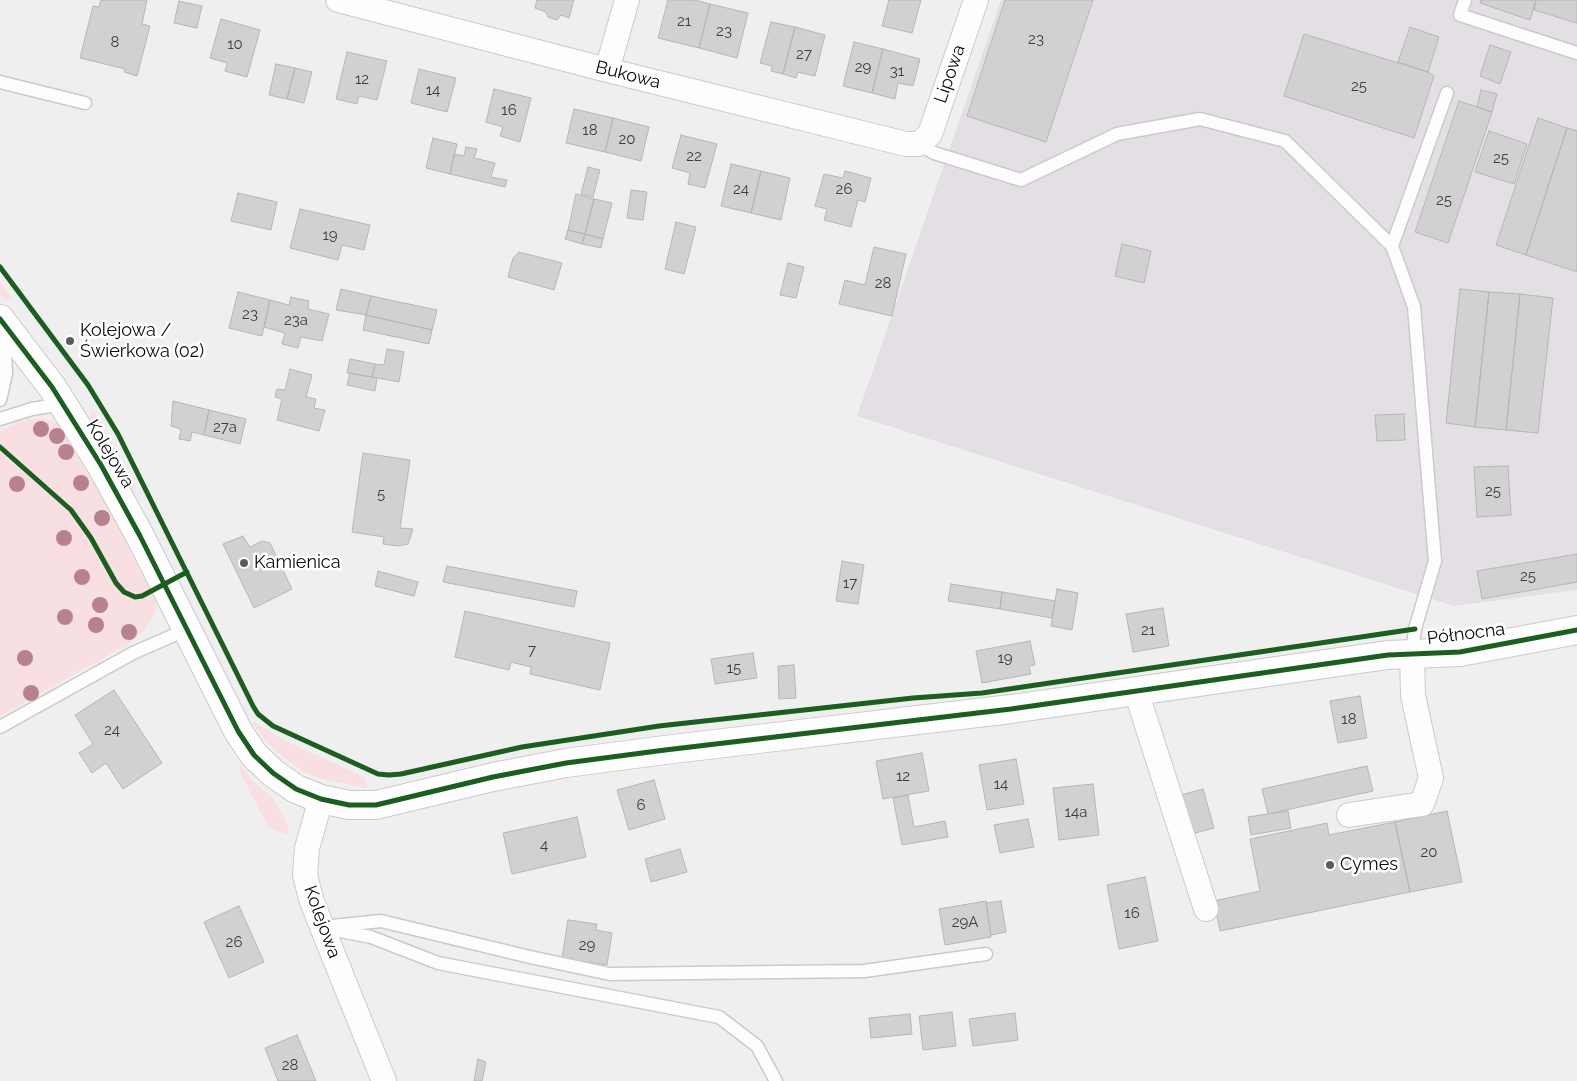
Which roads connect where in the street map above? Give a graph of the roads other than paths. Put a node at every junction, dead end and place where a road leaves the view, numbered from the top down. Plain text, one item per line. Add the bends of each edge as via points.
1 (338, 0) edge
2 (627, 0) edge
3 (976, 0) edge
4 (1465, 0) edge
5 (1577, 53) edge
6 (607, 70) junction
7 (0, 82) edge
8 (1447, 93) dead end
9 (85, 103) dead end
10 (920, 144) junction
11 (1392, 246) junction
12 (0, 319) edge
13 (0, 332) edge
14 (0, 400) edge
15 (63, 404) junction
16 (0, 419) edge
17 (188, 629) junction
18 (1577, 630) edge
19 (1412, 654) junction
20 (1136, 691) junction
21 (0, 727) edge
22 (321, 799) junction
23 (1349, 815) dead end
24 (1206, 910) dead end
25 (322, 928) junction
26 (986, 954) dead end
27 (384, 1081) edge
28 (776, 1081) edge

1 - 6 street, Bukowa
2 - 6 street
3 - 10 street, Lipowa via 930,134
4 - 5 lane via 1460,15
6 - 10 street, Bukowa via 906,144
7 - 9 lane
8 - 11 lane
10 - 11 lane via 934,153 1021,180 1117,134 1200,119 1285,140
11 - 19 lane via 1414,307 1435,561 1415,629
12 - 15 street, Kolejowa
13 - 14 lane via 6,374
15 - 16 lane
15 - 17 street, Kolejowa via 125,506
17 - 21 lane via 133,653
17 - 22 street, Kolejowa via 238,731 254,755 272,774
18 - 19 street, Północna via 1460,652
19 - 20 street, Północna
19 - 23 street via 1413,695 1431,778 1422,804
20 - 22 street, Północna via 983,713 566,763 376,805
20 - 24 street
22 - 25 street, Kolejowa via 307,848 305,875
25 - 26 lane via 381,921 610,974 864,971
25 - 27 street, Kolejowa
25 - 28 lane via 371,937 438,963 719,1017 758,1046

